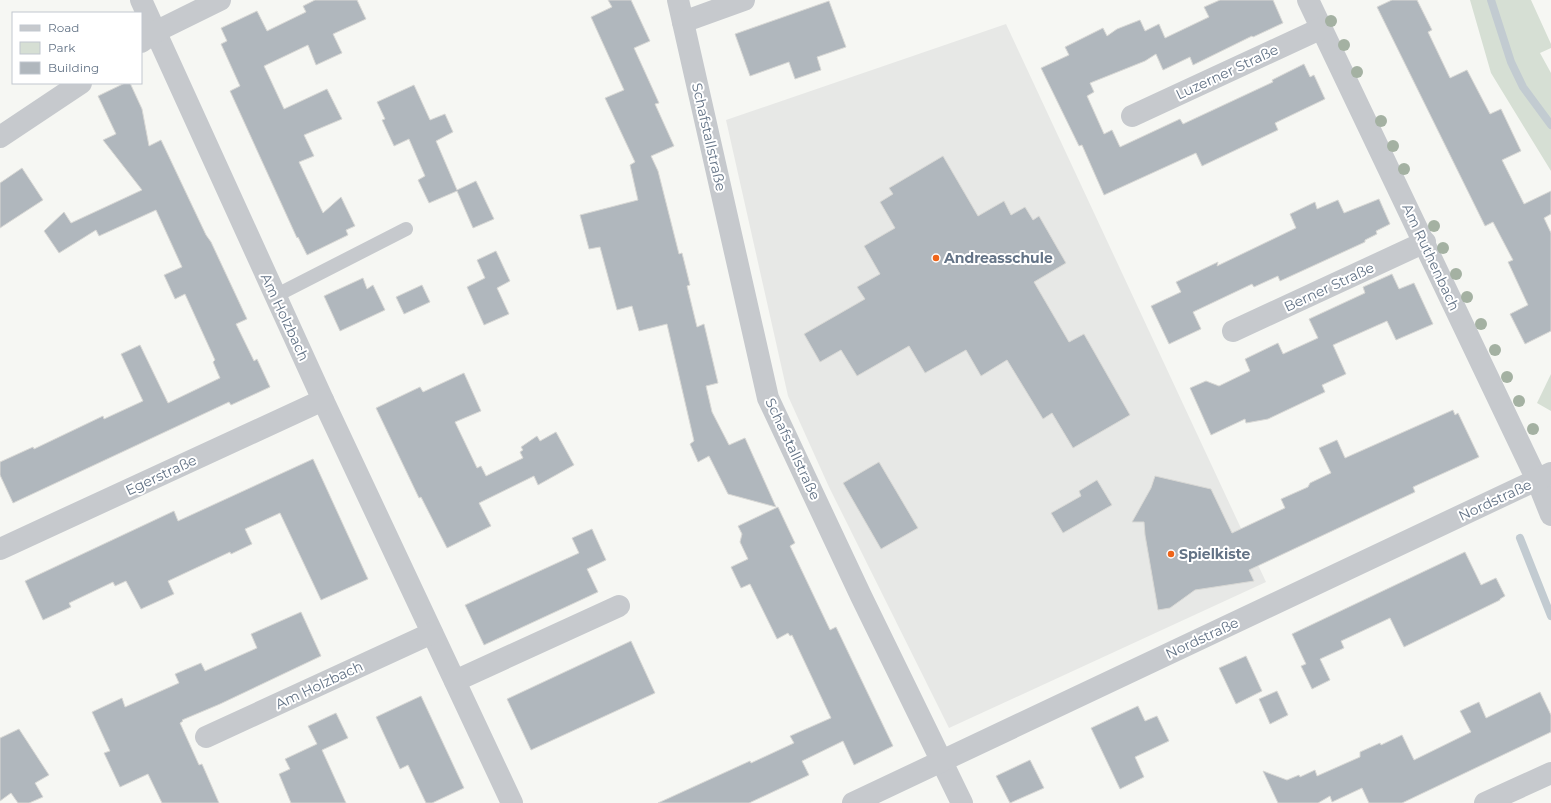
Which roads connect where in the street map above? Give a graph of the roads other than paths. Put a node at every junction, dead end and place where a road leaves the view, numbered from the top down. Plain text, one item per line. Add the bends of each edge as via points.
1 (141, 0) edge
2 (220, 0) edge
3 (678, 0) edge
4 (744, 0) edge
5 (1308, 0) edge
6 (683, 22) junction
7 (1322, 28) junction
8 (148, 37) edge
9 (80, 84) edge
10 (1132, 116) dead end
11 (0, 137) edge
12 (406, 230) dead end
13 (1425, 242) junction
14 (275, 296) junction
15 (1233, 331) dead end
16 (323, 400) junction
17 (1544, 476) edge
18 (1551, 515) edge
19 (0, 549) edge
20 (619, 606) dead end
21 (432, 633) junction
22 (454, 681) junction
23 (206, 737) dead end
24 (941, 762) junction
25 (1551, 773) edge
26 (512, 803) edge
27 (852, 803) edge
28 (962, 803) edge
29 (1485, 803) edge

1 - 8 street, Am Holzbach
2 - 8 street
3 - 6 street, Schafstallstraße
4 - 6 street
5 - 7 street, Am Ruthenbach
6 - 24 street, Schafstallstraße via 768,398
7 - 10 street, Luzerner Straße
7 - 13 street, Am Ruthenbach
8 - 14 street, Am Holzbach
9 - 11 street
12 - 14 lane
13 - 15 street, Berner Straße
13 - 17 street, Am Ruthenbach
14 - 16 street, Am Holzbach
16 - 19 street, Egerstraße
16 - 21 street, Am Holzbach
17 - 18 street, Am Ruthenbach
17 - 24 street, Nordstraße
20 - 22 street
21 - 22 street, Am Holzbach
21 - 23 street, Am Holzbach
22 - 26 street, Am Holzbach
24 - 27 street, Nordstraße
24 - 28 street, Schafstallstraße
25 - 29 street

